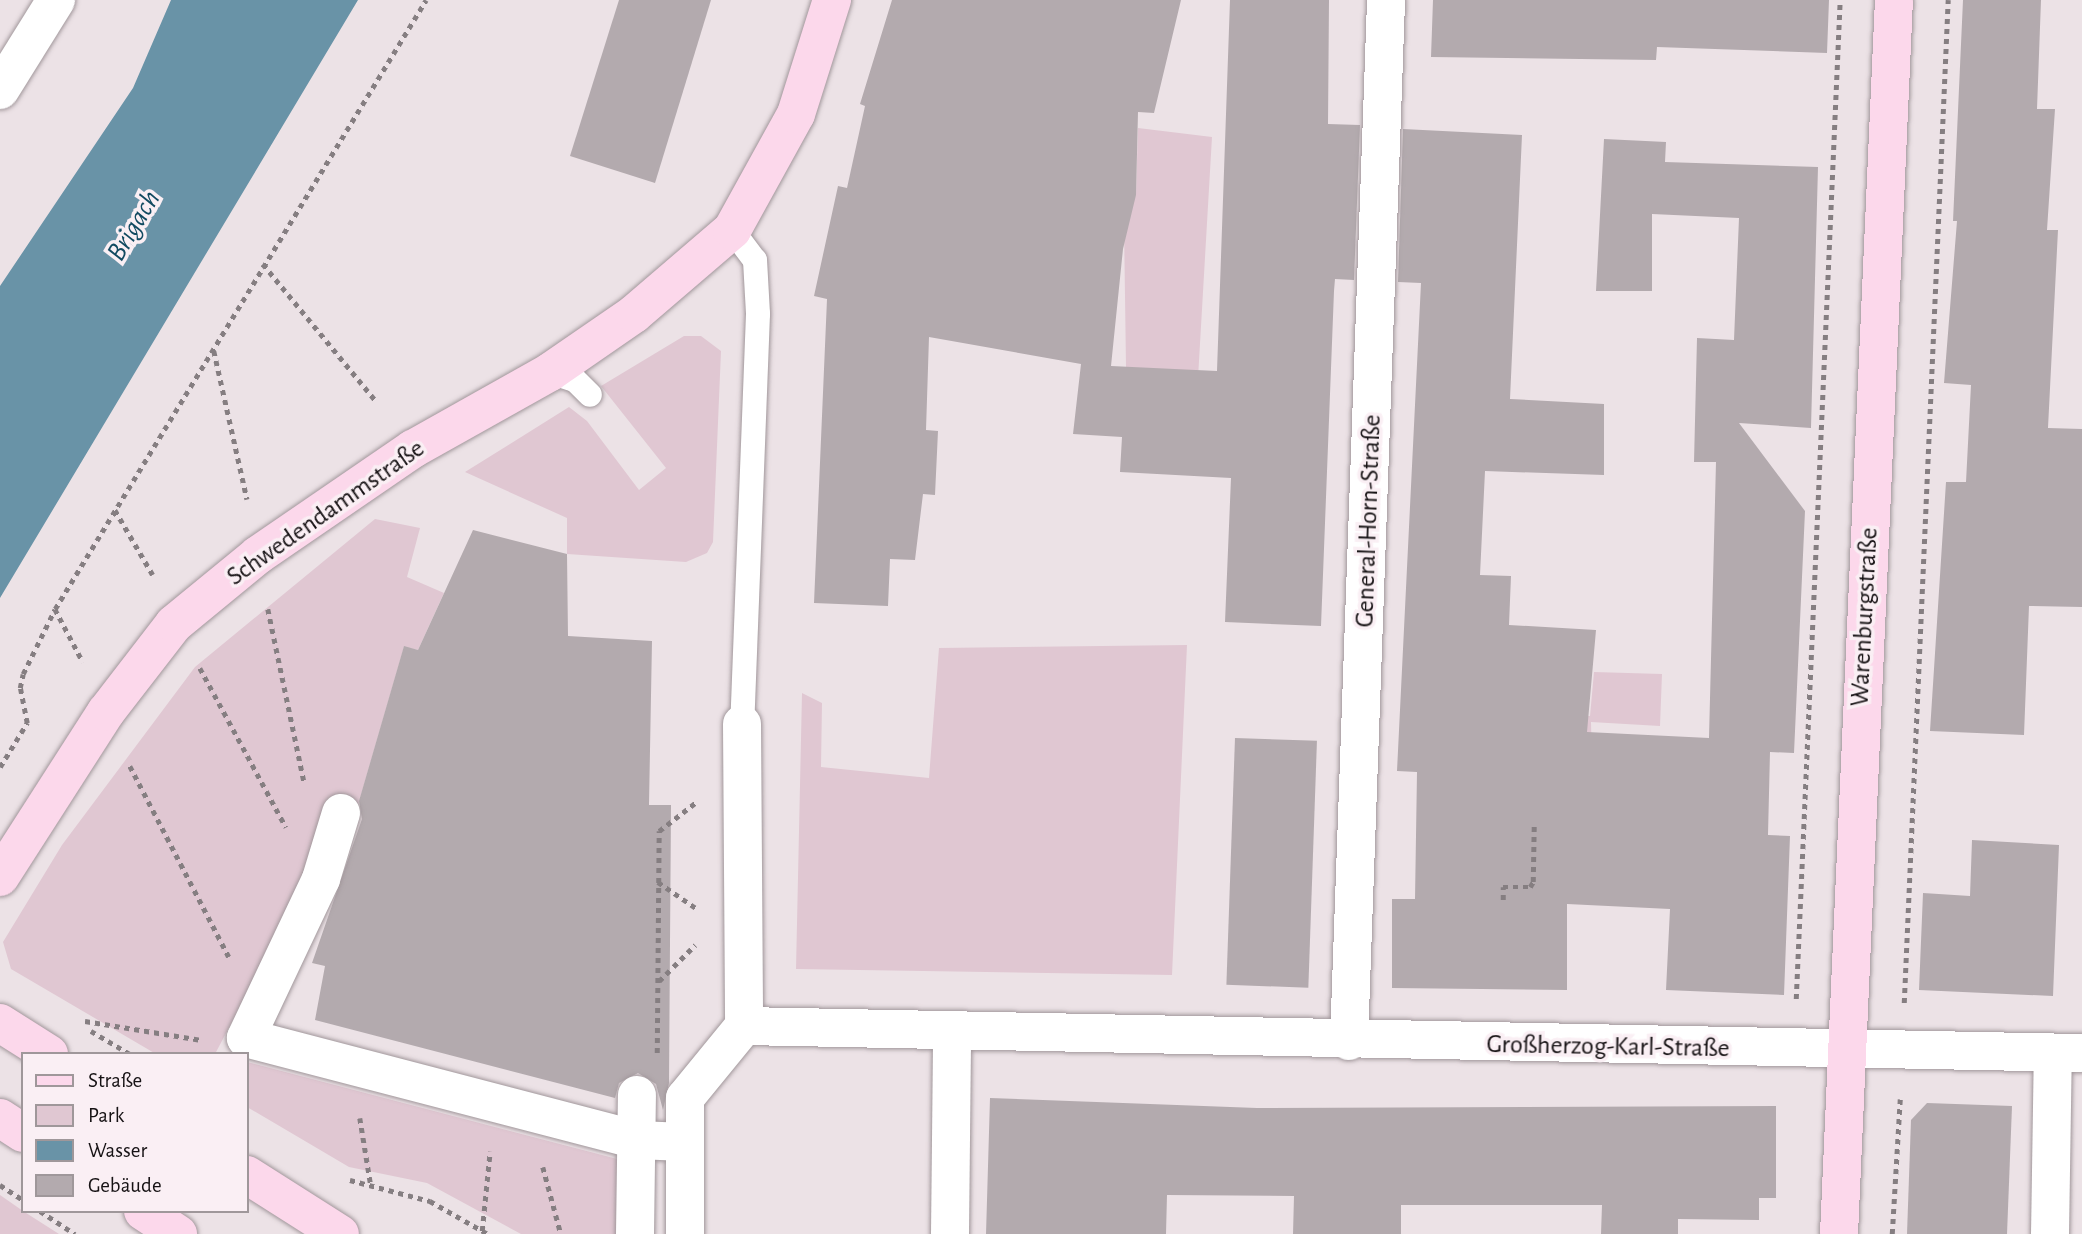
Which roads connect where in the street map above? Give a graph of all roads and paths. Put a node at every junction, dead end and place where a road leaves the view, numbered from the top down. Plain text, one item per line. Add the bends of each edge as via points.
1 (56, 0) edge
2 (426, 0) edge
3 (832, 0) edge
4 (1386, 0) edge
5 (1840, 0) edge
6 (1894, 0) edge
7 (1948, 0) edge
8 (0, 90) edge
9 (732, 230) junction
10 (263, 264) junction
11 (214, 351) junction
12 (550, 373) junction
13 (590, 395) dead end
14 (375, 400) dead end
15 (247, 499) dead end
16 (115, 510) junction
17 (153, 575) dead end
18 (267, 605) dead end
19 (55, 609) junction
20 (193, 656) dead end
21 (88, 673) dead end
22 (742, 723) joint
23 (125, 756) dead end
24 (0, 767) edge
25 (306, 789) dead end
26 (695, 802) dead end
27 (341, 813) dead end
28 (1534, 826) dead end
29 (0, 877) edge
30 (321, 879) junction
31 (658, 883) junction
32 (1503, 900) dead end
33 (696, 908) dead end
34 (695, 945) dead end
35 (658, 982) junction
36 (253, 1021) junction
37 (0, 1023) edge
38 (744, 1026) junction
39 (952, 1032) junction
40 (1349, 1041) junction
41 (1795, 1051) junction
42 (46, 1052) edge
43 (127, 1052) edge
44 (1846, 1052) junction
45 (1902, 1053) junction
46 (2067, 1053) edge
47 (351, 1066) junction
48 (651, 1096) junction
49 (511, 1110) junction
50 (0, 1118) edge
51 (21, 1132) edge
52 (636, 1140) junction
53 (685, 1142) junction
54 (248, 1176) edge
55 (346, 1179) dead end
56 (0, 1185) edge
57 (371, 1186) junction
58 (21, 1199) edge
59 (43, 1213) edge
60 (146, 1213) edge
61 (482, 1231) junction
62 (75, 1234) edge
63 (178, 1234) edge
64 (340, 1234) edge
65 (488, 1234) edge
66 (561, 1234) edge
67 (635, 1234) edge
68 (685, 1234) edge
69 (950, 1234) edge
70 (1839, 1234) edge
71 (1892, 1234) edge
72 (2050, 1234) edge

1 - 8 street
2 - 10 path
3 - 9 street, Schwedendammstraße via 796,114
4 - 40 street, General-Horn-Straße
5 - 41 path
6 - 44 street, Warenburgstraße
7 - 45 path
9 - 12 street, Schwedendammstraße via 634,314
9 - 22 lane via 755,260 758,314
10 - 11 path
10 - 14 path
11 - 15 path
11 - 16 path
12 - 13 lane via 575,380
12 - 29 street, Schwedendammstraße via 413,449 258,555 174,624 106,712
16 - 17 path
16 - 19 path
18 - 25 path
19 - 21 path
19 - 24 path via 23,674 20,688 27,723
20 - 30 path via 311,872
22 - 38 street
23 - 36 path via 246,990
26 - 31 path via 659,831
27 - 30 street
28 - 32 path via 1533,882 1530,887 1503,887
30 - 36 street
31 - 33 path
31 - 35 path
34 - 35 path
35 - 48 path
36 - 43 path via 220,1043 71,1019
36 - 47 street
37 - 42 street
38 - 39 street, Großherzog-Karl-Straße
38 - 48 street
39 - 40 street, Großherzog-Karl-Straße
39 - 69 street
40 - 41 street, Großherzog-Karl-Straße
41 - 44 street, Großherzog-Karl-Straße
44 - 45 street, Großherzog-Karl-Straße
44 - 70 street, Warenburgstraße
45 - 46 street, Großherzog-Karl-Straße
45 - 71 path
46 - 72 street
47 - 49 street
47 - 57 path
48 - 52 street
48 - 53 street
49 - 52 street
49 - 61 path
49 - 66 path
50 - 51 street
52 - 53 street
52 - 67 street
53 - 68 street
54 - 64 street
55 - 57 path
56 - 58 path
57 - 61 path via 430,1200
59 - 62 path
60 - 63 street
61 - 65 path

